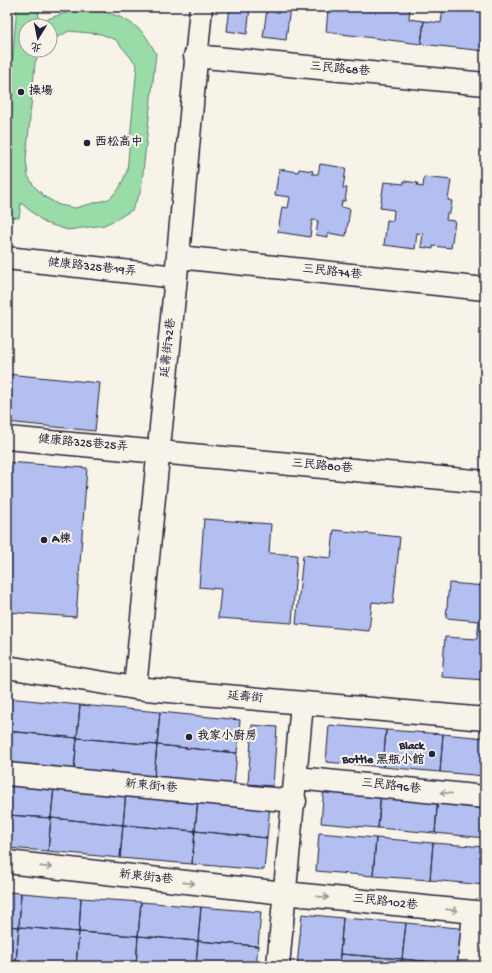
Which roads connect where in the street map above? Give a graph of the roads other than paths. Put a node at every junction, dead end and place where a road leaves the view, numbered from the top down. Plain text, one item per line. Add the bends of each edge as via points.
1 (200, 7) edge
2 (195, 56) junction
3 (485, 84) edge
4 (7, 258) edge
5 (177, 267) junction
6 (485, 289) edge
7 (7, 438) edge
8 (159, 452) junction
9 (485, 482) edge
10 (7, 667) edge
11 (135, 688) junction
12 (302, 703) junction
13 (485, 719) edge
14 (7, 774) edge
15 (296, 778) junction
16 (485, 797) edge
17 (294, 801) junction
18 (7, 862) edge
19 (284, 893) junction
20 (480, 912) edge
21 (278, 966) edge
22 (469, 966) edge

1 - 2 street, 延壽街72巷
2 - 3 street, 三民路68巷
2 - 5 street, 延壽街72巷
4 - 5 street, 健康路325巷19弄
5 - 6 street, 三民路74巷
5 - 8 street, 延壽街72巷
7 - 8 street, 健康路325巷25弄
8 - 9 street, 三民路80巷
8 - 11 street, 延壽街72巷
10 - 11 street, 延壽街
11 - 12 street, 延壽街
12 - 13 street, 延壽街
12 - 15 street
14 - 17 street, 新東街1巷
16 -> 15 street, 三民路96巷
15 - 17 street
17 - 19 street
18 -> 19 street, 新東街3巷
19 -> 20 street, 三民路102巷
19 - 21 street
20 - 22 street

